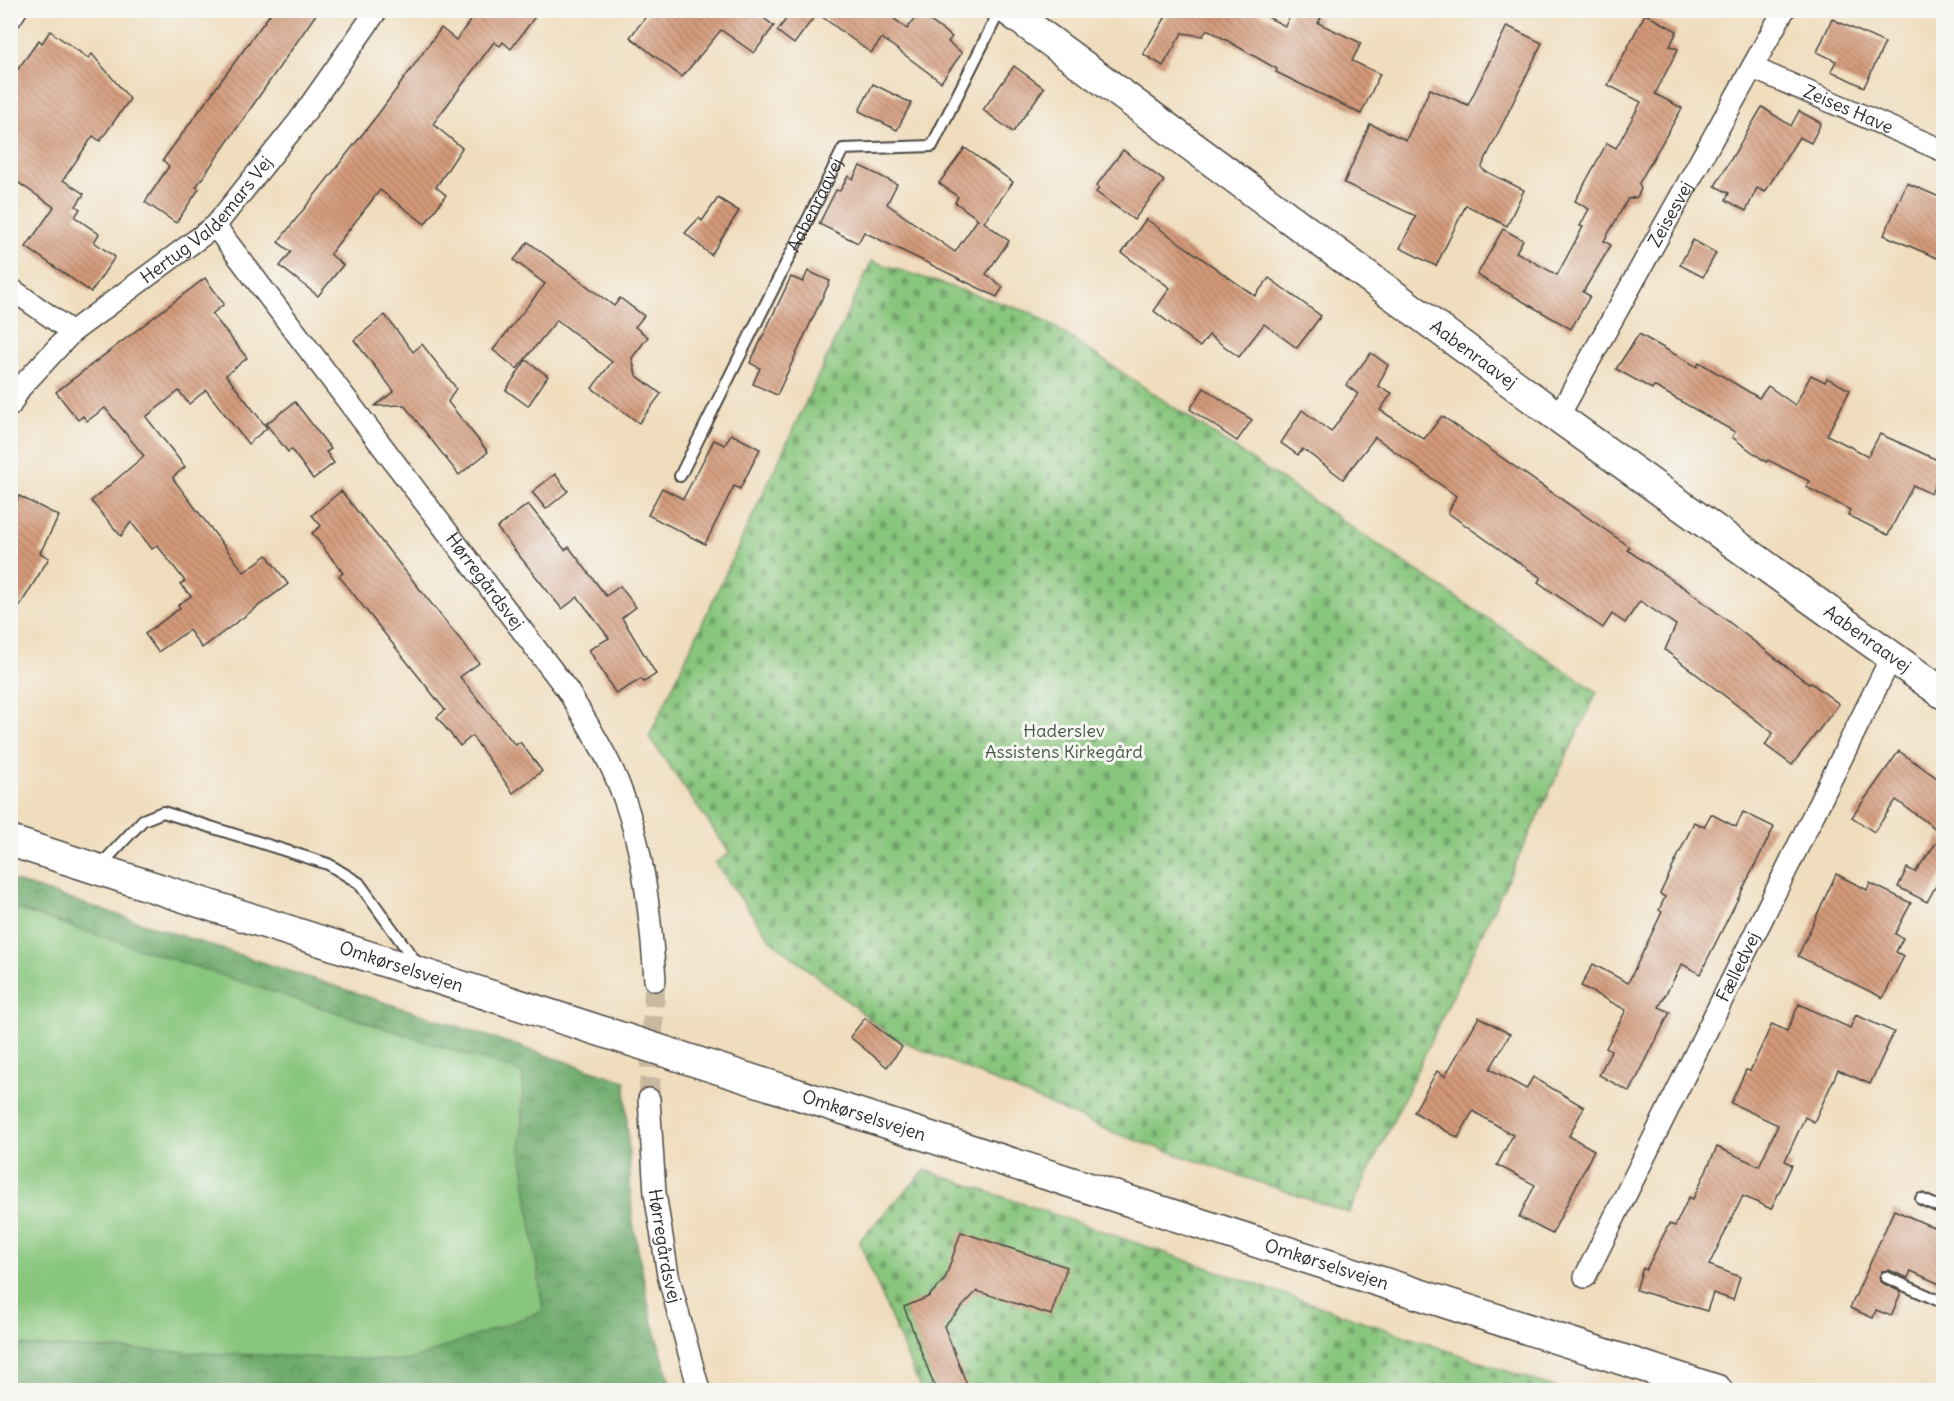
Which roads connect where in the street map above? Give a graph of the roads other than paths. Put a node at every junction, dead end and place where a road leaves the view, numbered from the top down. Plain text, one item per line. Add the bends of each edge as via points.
1 (16, 10) edge
2 (377, 10) edge
3 (1000, 10) edge
4 (1008, 10) edge
5 (1784, 10) edge
6 (10, 19) edge
7 (1753, 68) junction
8 (1944, 151) edge
9 (215, 226) junction
10 (10, 288) edge
11 (72, 332) junction
12 (10, 406) edge
13 (1558, 417) junction
14 (680, 476) dead end
15 (1892, 656) junction
16 (1944, 694) edge
17 (10, 841) edge
18 (97, 868) junction
19 (423, 972) junction
20 (655, 980) tunnel mouth
21 (649, 1099) tunnel mouth
22 (1921, 1199) dead end
23 (1944, 1209) edge
24 (1585, 1277) dead end
25 (1886, 1277) dead end
26 (1944, 1303) edge
27 (699, 1390) edge
28 (1717, 1390) edge

1 - 6 street
2 - 9 street, Hertug Valdemars Vej via 299,121
3 - 14 lane, Aabenraavej via 932,146 843,148
4 - 13 main road, Aabenraavej
5 - 7 street, Zeisesvej
7 - 8 street, Zeises Have
7 - 13 street, Zeisesvej
9 - 11 street, Hertug Valdemars Vej
9 - 20 street, Hørregårdsvej via 568,691 613,772 639,847 650,912
10 - 11 street
11 - 12 street, Hertug Valdemars Vej via 20,388
13 - 15 main road, Aabenraavej
15 - 16 main road, Aabenraavej
15 - 24 street, Fælledvej
17 - 18 main road, Omkørselsvejen
18 - 19 main road, Omkørselsvejen
18 - 19 lane via 143,820 163,812 328,864 359,883
19 - 28 main road, Omkørselsvejen
21 - 27 street, Hørregårdsvej via 655,1193 668,1275
22 - 23 lane
25 - 26 lane

